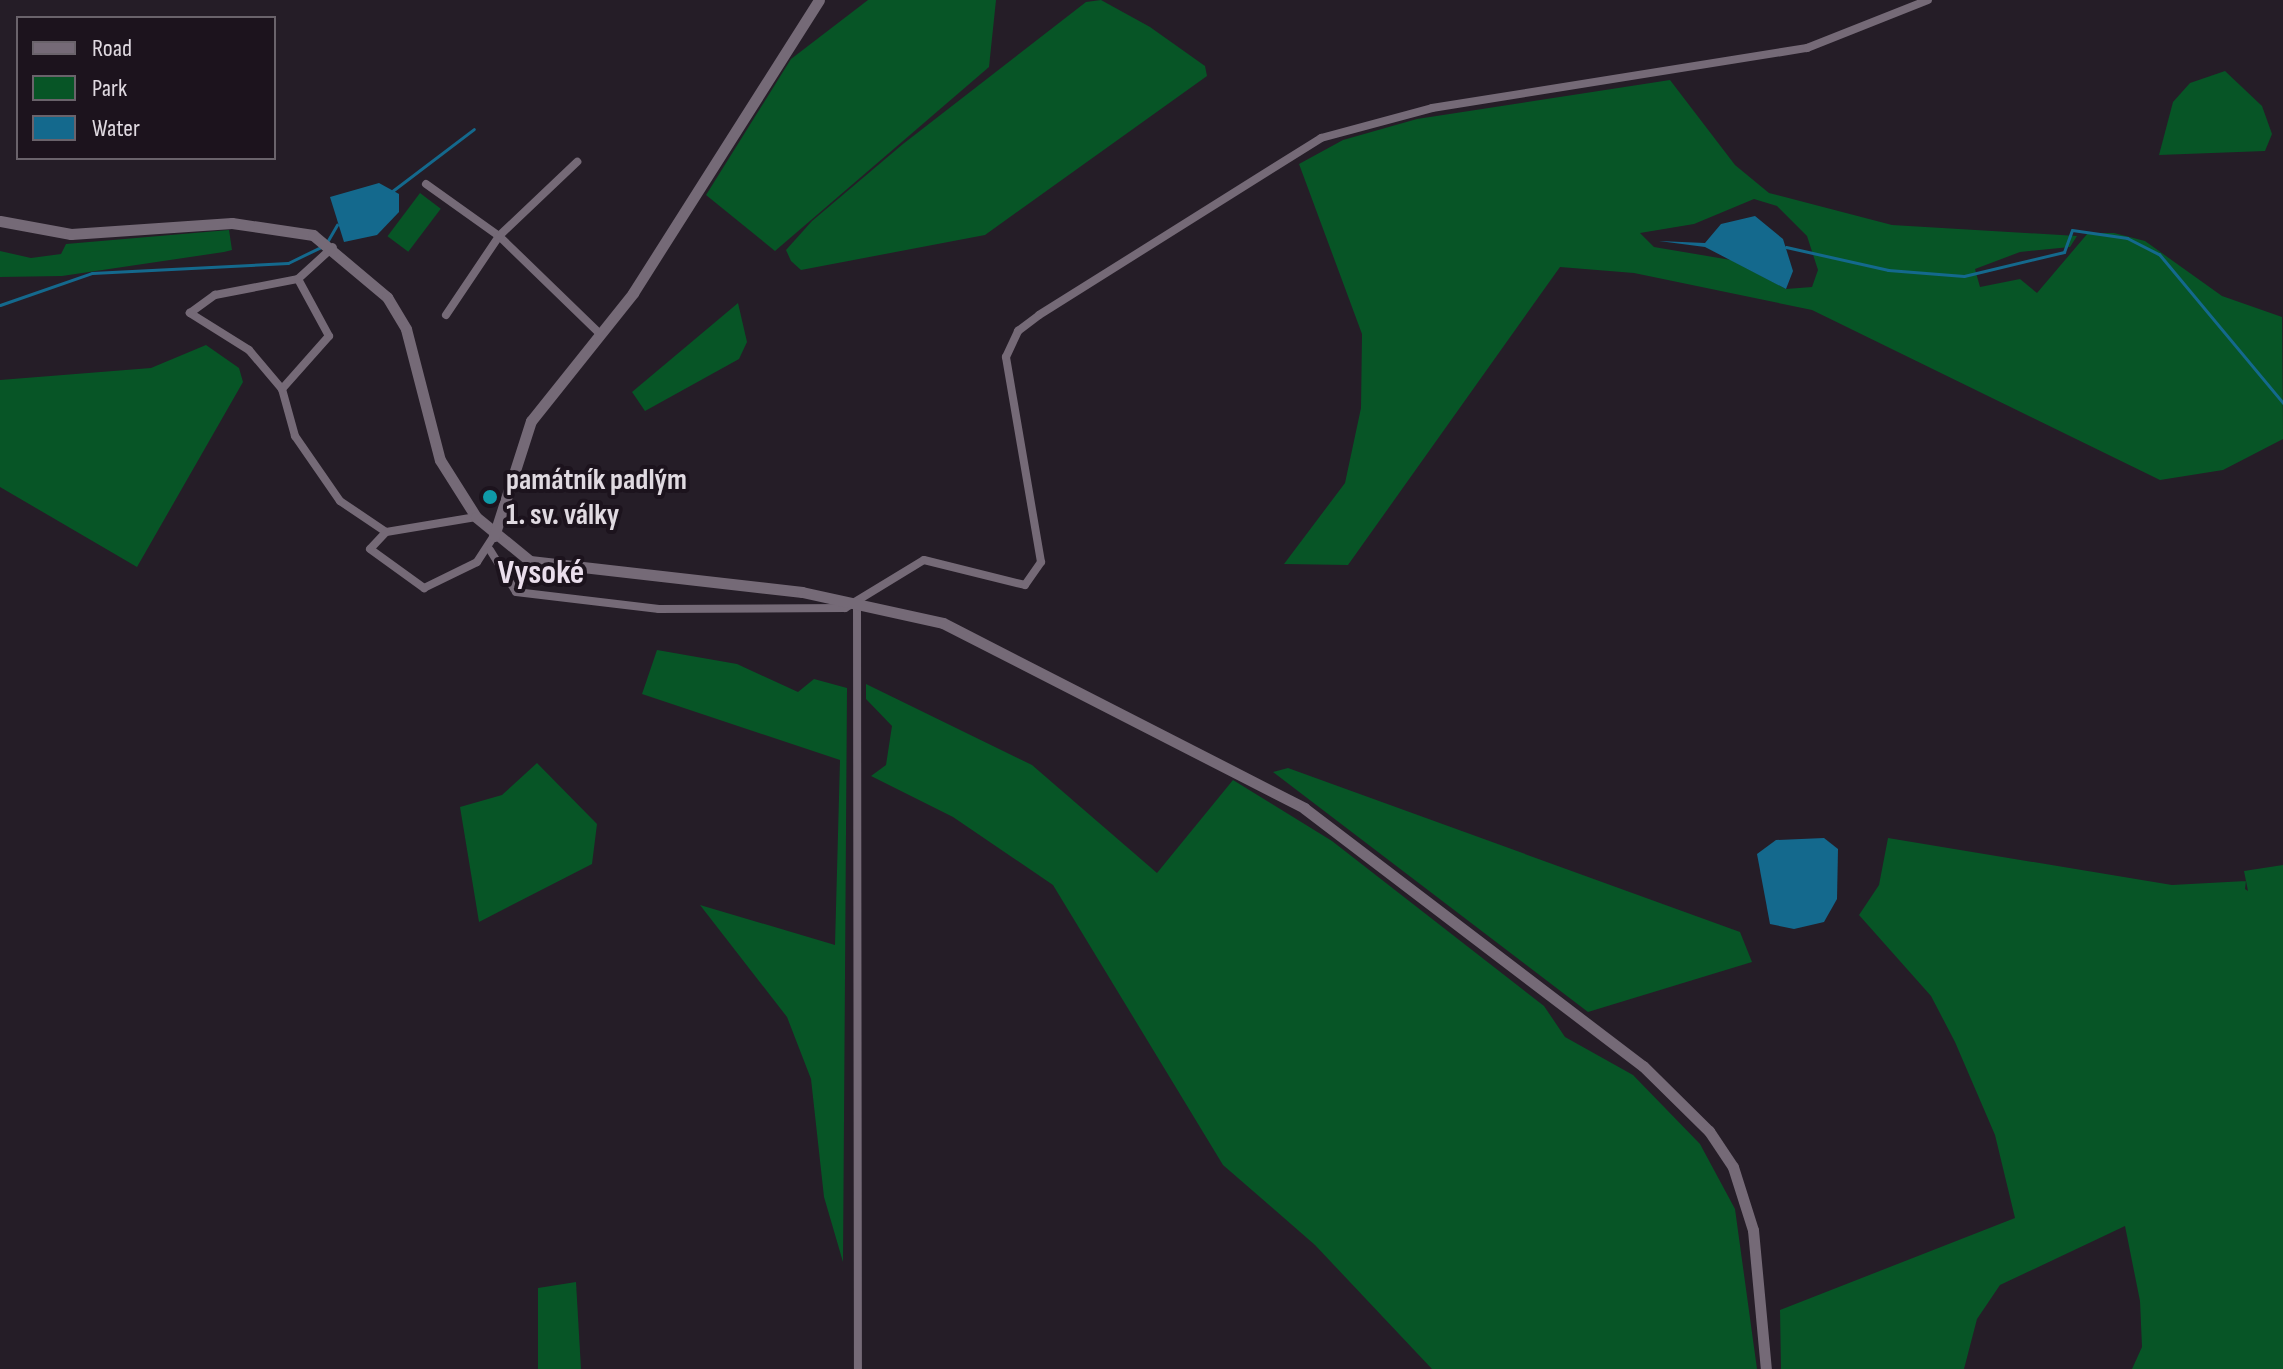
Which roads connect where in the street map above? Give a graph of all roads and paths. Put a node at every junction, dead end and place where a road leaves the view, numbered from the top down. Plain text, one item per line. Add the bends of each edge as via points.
1 (819, 0) edge
2 (1928, 0) edge
3 (577, 162) dead end
4 (426, 184) dead end
5 (0, 221) edge
6 (499, 236) junction
7 (333, 246) junction
8 (298, 279) junction
9 (446, 315) dead end
10 (600, 334) junction
11 (282, 389) junction
12 (476, 517) junction
13 (386, 532) junction
14 (494, 536) junction
15 (490, 550) junction
16 (857, 601) junction
17 (858, 1369) edge
18 (1766, 1369) edge

1 - 10 main road
2 - 16 street via 1807,48 1432,108 1321,138 1018,331 1006,357 1041,562 1037,577 1006,585 924,560
3 - 6 street
4 - 6 street
5 - 7 main road via 71,234 273,224
6 - 9 street
6 - 10 street
7 - 8 street
7 - 12 main road via 376,282 406,329 440,460
8 - 11 street via 329,336
8 - 11 street via 215,295 190,313 249,350
10 - 14 main road via 531,421
11 - 13 street via 295,436 317,471 348,509
12 - 13 street
12 - 14 main road
13 - 15 street via 370,549 373,556 424,588
14 - 15 street
14 - 16 main road via 530,561 561,570
15 - 16 street via 516,592 535,597 659,609 820,609
16 - 17 street
16 - 18 main road via 943,623 995,645 1250,775 1304,808 1643,1066 1709,1131 1733,1167 1753,1230

